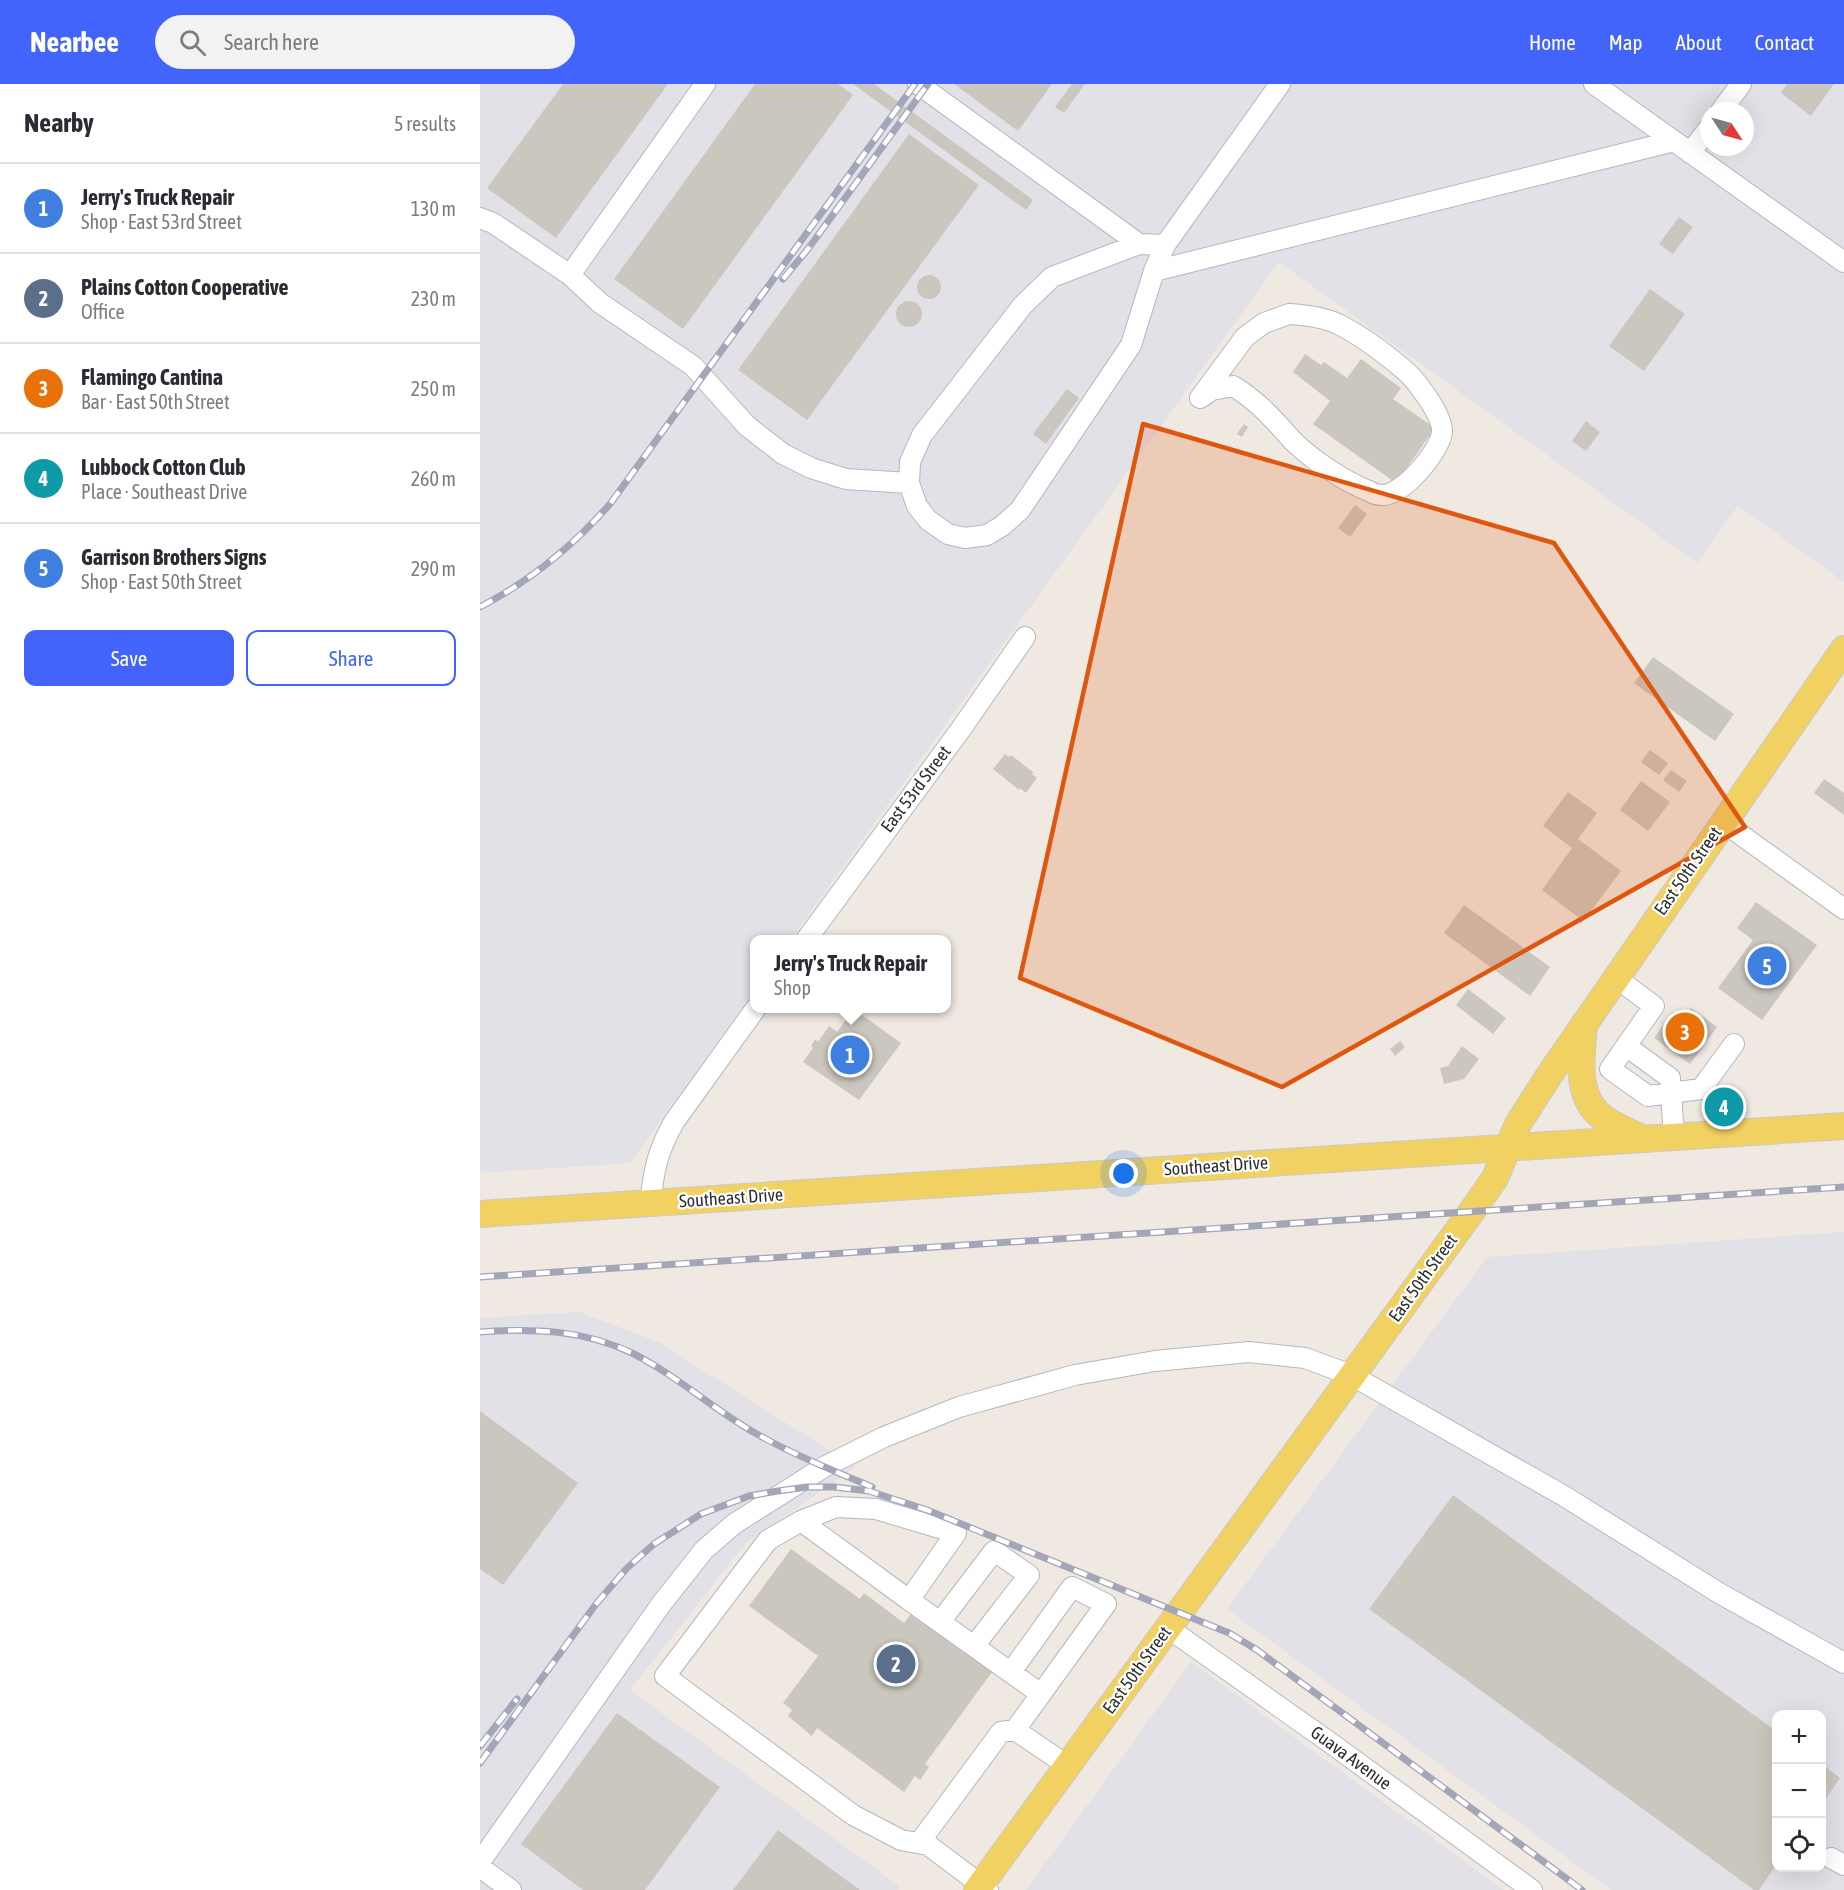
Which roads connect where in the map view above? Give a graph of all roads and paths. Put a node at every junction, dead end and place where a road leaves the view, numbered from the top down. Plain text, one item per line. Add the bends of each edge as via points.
1 (705, 84) edge
2 (918, 84) edge
3 (1280, 84) edge
4 (1594, 84) edge
5 (1741, 84) edge
6 (1728, 102) edge
7 (1700, 140) edge
8 (1674, 141) junction
9 (1690, 153) junction
10 (480, 218) edge
11 (1139, 244) junction
12 (1165, 245) junction
13 (1844, 262) edge
14 (1154, 271) junction
15 (570, 274) junction
16 (1200, 399) joint
17 (909, 483) junction
18 (1025, 637) dead end
19 (1844, 649) edge
20 (1723, 822) junction
21 (1844, 909) edge
22 (809, 935) edge
23 (1615, 977) junction
24 (752, 1013) edge
25 (1584, 1023) junction
26 (1734, 1044) dead end
27 (1626, 1046) junction
28 (1671, 1092) junction
29 (1844, 1126) edge
30 (1674, 1138) junction
31 (1647, 1140) junction
32 (1506, 1149) junction
33 (650, 1203) junction
34 (480, 1214) edge
35 (1352, 1375) junction
36 (801, 1521) junction
37 (909, 1600) junction
38 (940, 1622) junction
39 (1168, 1628) junction
40 (974, 1646) junction
41 (1844, 1663) edge
42 (1011, 1672) junction
43 (1041, 1694) junction
44 (1015, 1730) junction
45 (1068, 1766) junction
46 (919, 1844) junction
47 (480, 1862) edge
48 (480, 1868) edge
49 (982, 1888) edge
50 (511, 1890) edge
51 (1532, 1890) edge

1 - 15 street
2 - 11 street
3 - 12 street
4 - 8 street
5 - 6 street
7 - 9 street
8 - 9 street
8 - 14 street
9 - 13 street
10 - 15 street
11 - 12 street
11 - 17 street via 1052,277 1023,306 922,435 910,462
12 - 14 street
14 - 17 street via 1131,345 1020,510 1002,526 987,535 965,538 948,534 916,507
15 - 17 street via 600,303 693,366 747,426 783,454 846,479
16 - 16 street via 1212,390 1233,386 1263,407 1295,443 1319,461 1367,491 1382,495 1394,492 1419,471 1438,446 1442,432 1438,416 1404,369 1337,324 1313,316 1289,315 1264,323 1245,337
18 - 22 street, East 53rd Street
19 - 20 main road, East 50th Street
20 - 21 street
20 - 23 main road, East 50th Street
23 - 25 main road, East 50th Street
23 - 27 street via 1654,1006
24 - 33 street via 662,1142
25 - 31 main road via 1582,1078 1587,1098 1600,1116
25 - 32 main road, East 50th Street
26 - 28 street via 1701,1089
27 - 28 street via 1670,1078
27 - 28 street via 1610,1069 1648,1096
28 - 30 street
29 - 30 main road, Southeast Drive
30 - 31 main road, Southeast Drive
31 - 32 main road, Southeast Drive
32 - 33 main road, Southeast Drive
32 - 35 main road, East 50th Street via 1495,1178
33 - 34 main road, Southeast Drive
35 - 39 main road, East 50th Street
35 - 41 street
35 - 47 street via 1305,1358 1250,1352 1155,1360 1076,1375 959,1407 884,1437 824,1467 734,1524 704,1551 662,1603
36 - 37 street
36 - 37 street via 836,1507 876,1509 956,1533
36 - 46 street via 768,1540 665,1676 853,1815 901,1840
37 - 38 street
38 - 40 street
38 - 40 street via 994,1551 1029,1575
39 - 45 main road, East 50th Street
39 - 51 street, Guava Avenue
40 - 42 street
42 - 43 street
42 - 43 street via 1072,1587 1106,1604
43 - 44 street
44 - 45 street
44 - 46 street via 1001,1732
45 - 49 main road, East 50th Street
46 - 49 street via 928,1845
48 - 50 street

